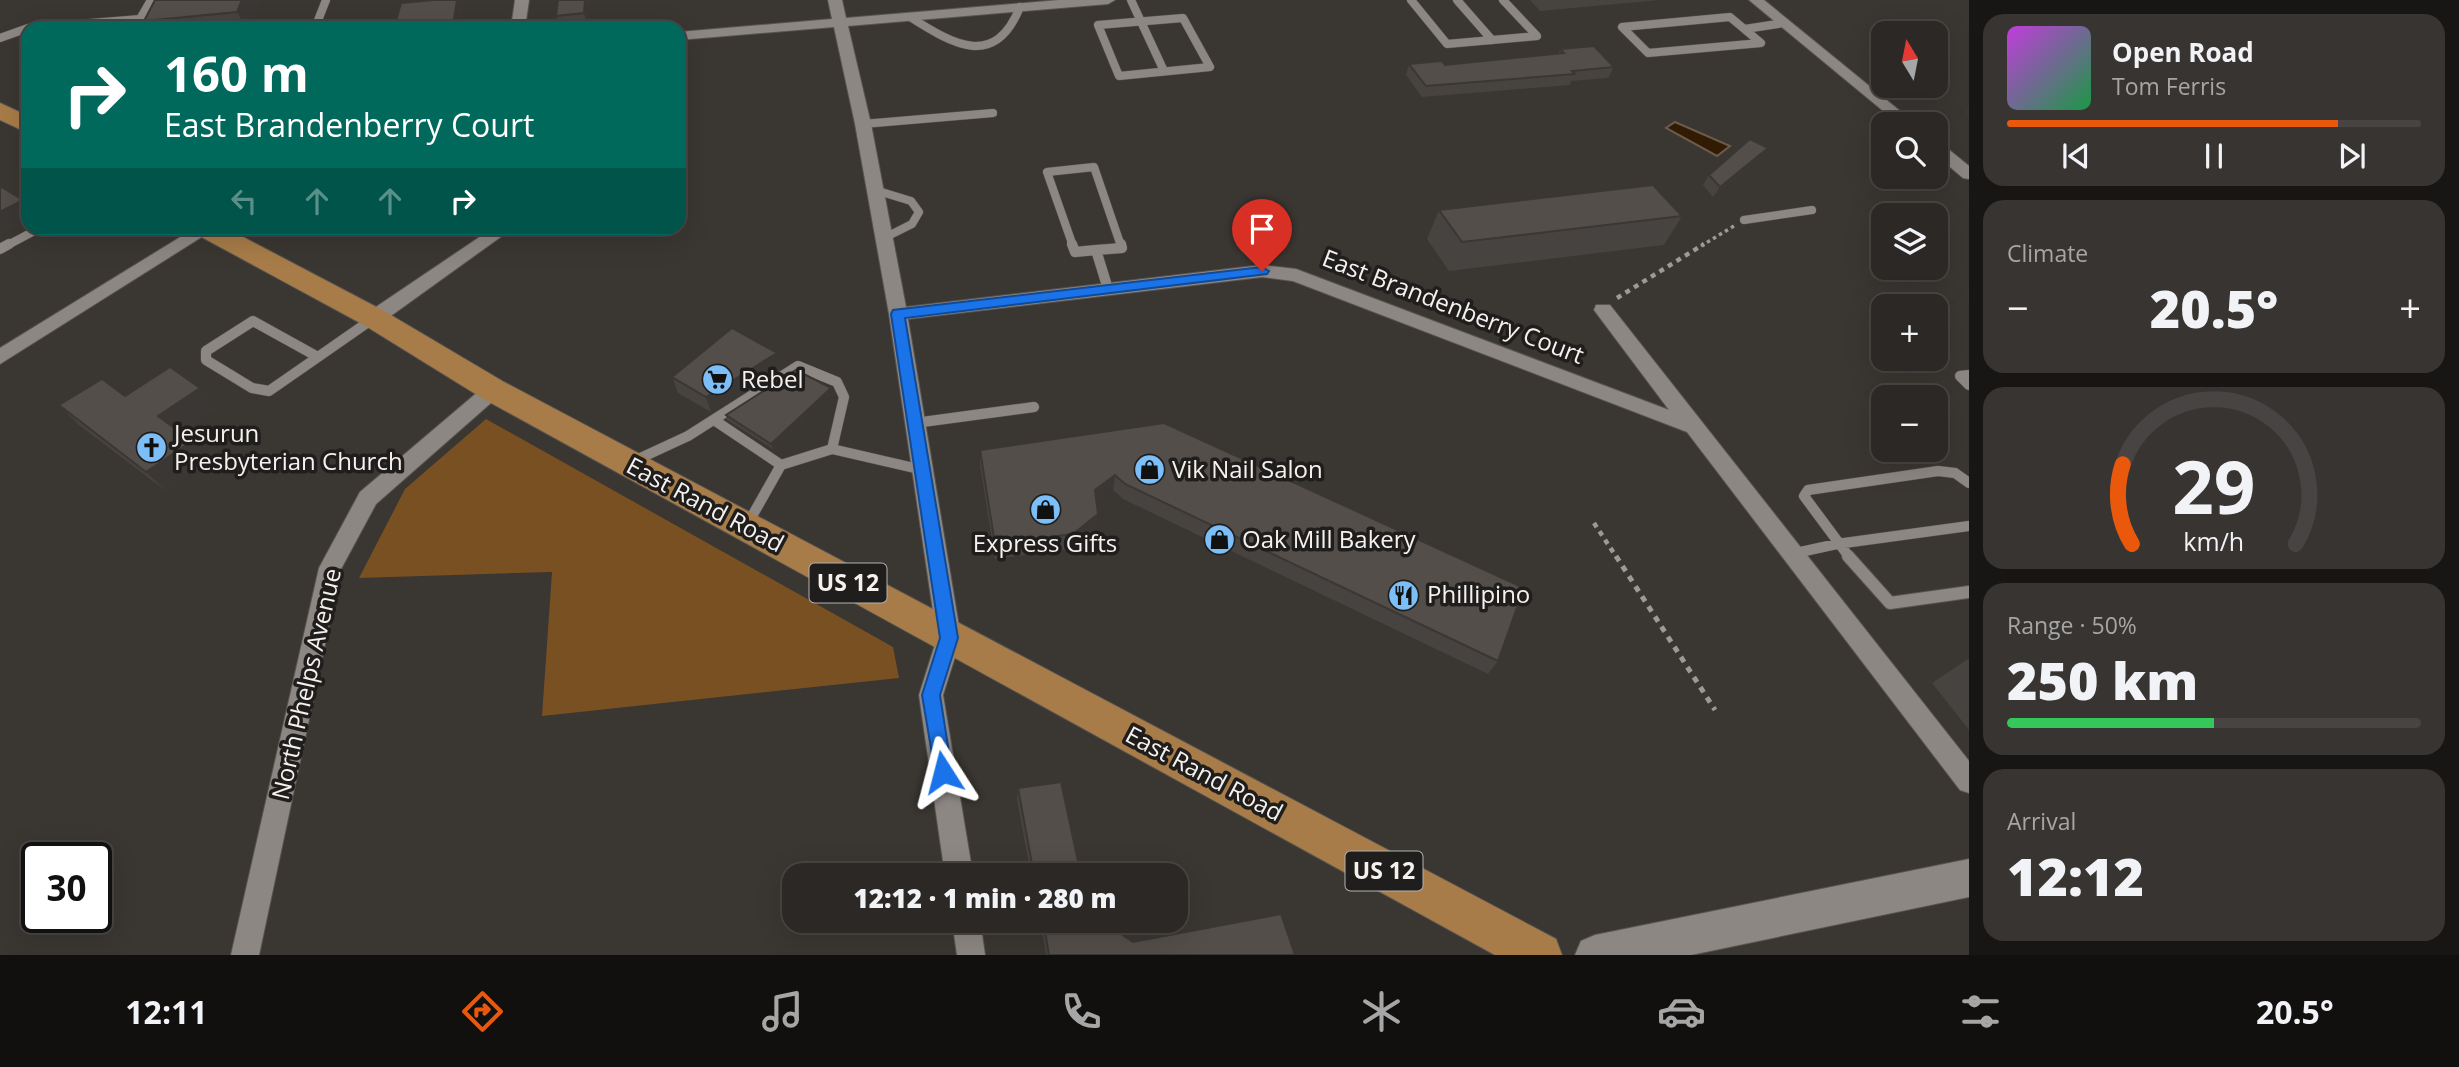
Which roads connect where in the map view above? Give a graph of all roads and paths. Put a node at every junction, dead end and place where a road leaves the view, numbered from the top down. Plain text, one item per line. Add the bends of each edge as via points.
1 (151, 0) edge
2 (326, 0) edge
3 (522, 0) edge
4 (835, 0) edge
5 (1108, 0) edge
6 (1131, 0) edge
7 (1412, 0) edge
8 (1457, 0) edge
9 (1503, 0) edge
10 (1756, 0) edge
11 (1028, 4) edge
12 (911, 17) junction
13 (140, 19) joint
14 (115, 21) edge
15 (318, 21) edge
16 (519, 21) edge
17 (1141, 21) junction
18 (839, 23) junction
19 (1784, 23) junction
20 (1745, 29) junction
21 (21, 31) edge
22 (686, 35) edge
23 (0, 38) edge
24 (1492, 40) junction
25 (1164, 71) junction
26 (1893, 112) edge
27 (993, 113) dead end
28 (863, 124) junction
29 (1948, 157) edge
30 (1969, 174) edge
31 (875, 190) junction
32 (1812, 209) dead end
33 (1744, 220) joint
34 (27, 235) edge
35 (195, 235) edge
36 (219, 235) edge
37 (494, 235) edge
38 (884, 238) junction
39 (0, 249) edge
40 (1096, 250) junction
41 (1108, 289) junction
42 (1603, 310) joint
43 (898, 314) junction
44 (374, 318) junction
45 (0, 357) edge
46 (319, 357) junction
47 (1969, 374) edge
48 (1969, 385) edge
49 (494, 390) junction
50 (1034, 407) dead end
51 (714, 420) junction
52 (915, 423) junction
53 (1691, 426) junction
54 (832, 449) junction
55 (629, 464) junction
56 (781, 465) junction
57 (923, 470) junction
58 (1969, 483) edge
59 (1594, 523) dead end
60 (1969, 526) edge
61 (746, 528) junction
62 (1837, 544) junction
63 (1790, 554) junction
64 (1969, 592) edge
65 (949, 638) junction
66 (1715, 710) dead end
67 (1969, 782) edge
68 (957, 863) edge
69 (1965, 885) edge
70 (968, 933) edge
71 (245, 955) edge
72 (971, 955) edge
73 (1540, 955) edge
74 (1595, 955) edge

1 - 13 lane
2 - 15 lane
3 - 16 street
4 - 18 street
5 - 11 street
6 - 17 lane
7 - 24 lane via 1447,44
8 - 24 lane
9 - 24 lane via 1537,36
10 - 19 street
11 - 12 street
11 - 12 lane via 1002,38 986,48 956,42
12 - 18 street
13 - 14 lane
17 - 25 lane
17 - 25 lane via 1098,25 1119,76
17 - 25 lane via 1183,18 1210,67
18 - 22 street
18 - 28 street
19 - 20 lane
19 - 26 street
20 - 20 lane via 1761,43 1648,53 1622,27 1730,16
21 - 23 lane
27 - 28 lane
28 - 31 street
29 - 30 street
31 - 38 street
31 - 38 lane via 911,201 919,212 912,224
32 - 33 lane
33 - 42 path via 1624,292
34 - 39 lane
35 - 45 street
36 - 44 main road, East Rand Road / US 12
37 - 44 street
38 - 43 street
40 - 40 lane via 1075,252 1047,172 1094,167 1122,248
40 - 41 lane
41 - 43 street, East Brandenberry Court
41 - 53 street, East Brandenberry Court via 1262,271 1296,275
42 - 53 street, East Brandenberry Court
43 - 52 street
44 - 46 lane
44 - 49 main road, East Rand Road / US 12
46 - 46 lane via 269,391 252,388 206,360 206,351 253,321
47 - 48 lane via 1960,376
49 - 55 main road, East Rand Road / US 12
49 - 71 street, North Phelps Avenue via 368,498 330,568
50 - 52 lane
51 - 54 lane via 798,366 837,382 845,397
51 - 55 lane
51 - 56 lane
52 - 57 street
53 - 63 street, East Brandenberry Court
54 - 56 lane
54 - 57 lane
55 - 61 main road, East Rand Road / US 12
56 - 61 lane
57 - 65 street
58 - 62 lane via 1955,473 1938,471 1808,490 1804,496
59 - 66 path
60 - 62 lane
61 - 65 main road, East Rand Road / US 12
62 - 63 lane
62 - 64 lane via 1889,603
63 - 67 street, East Brandenberry Court
65 - 68 street via 931,695
65 - 73 main road, East Rand Road / US 12
69 - 74 main road
70 - 72 street

